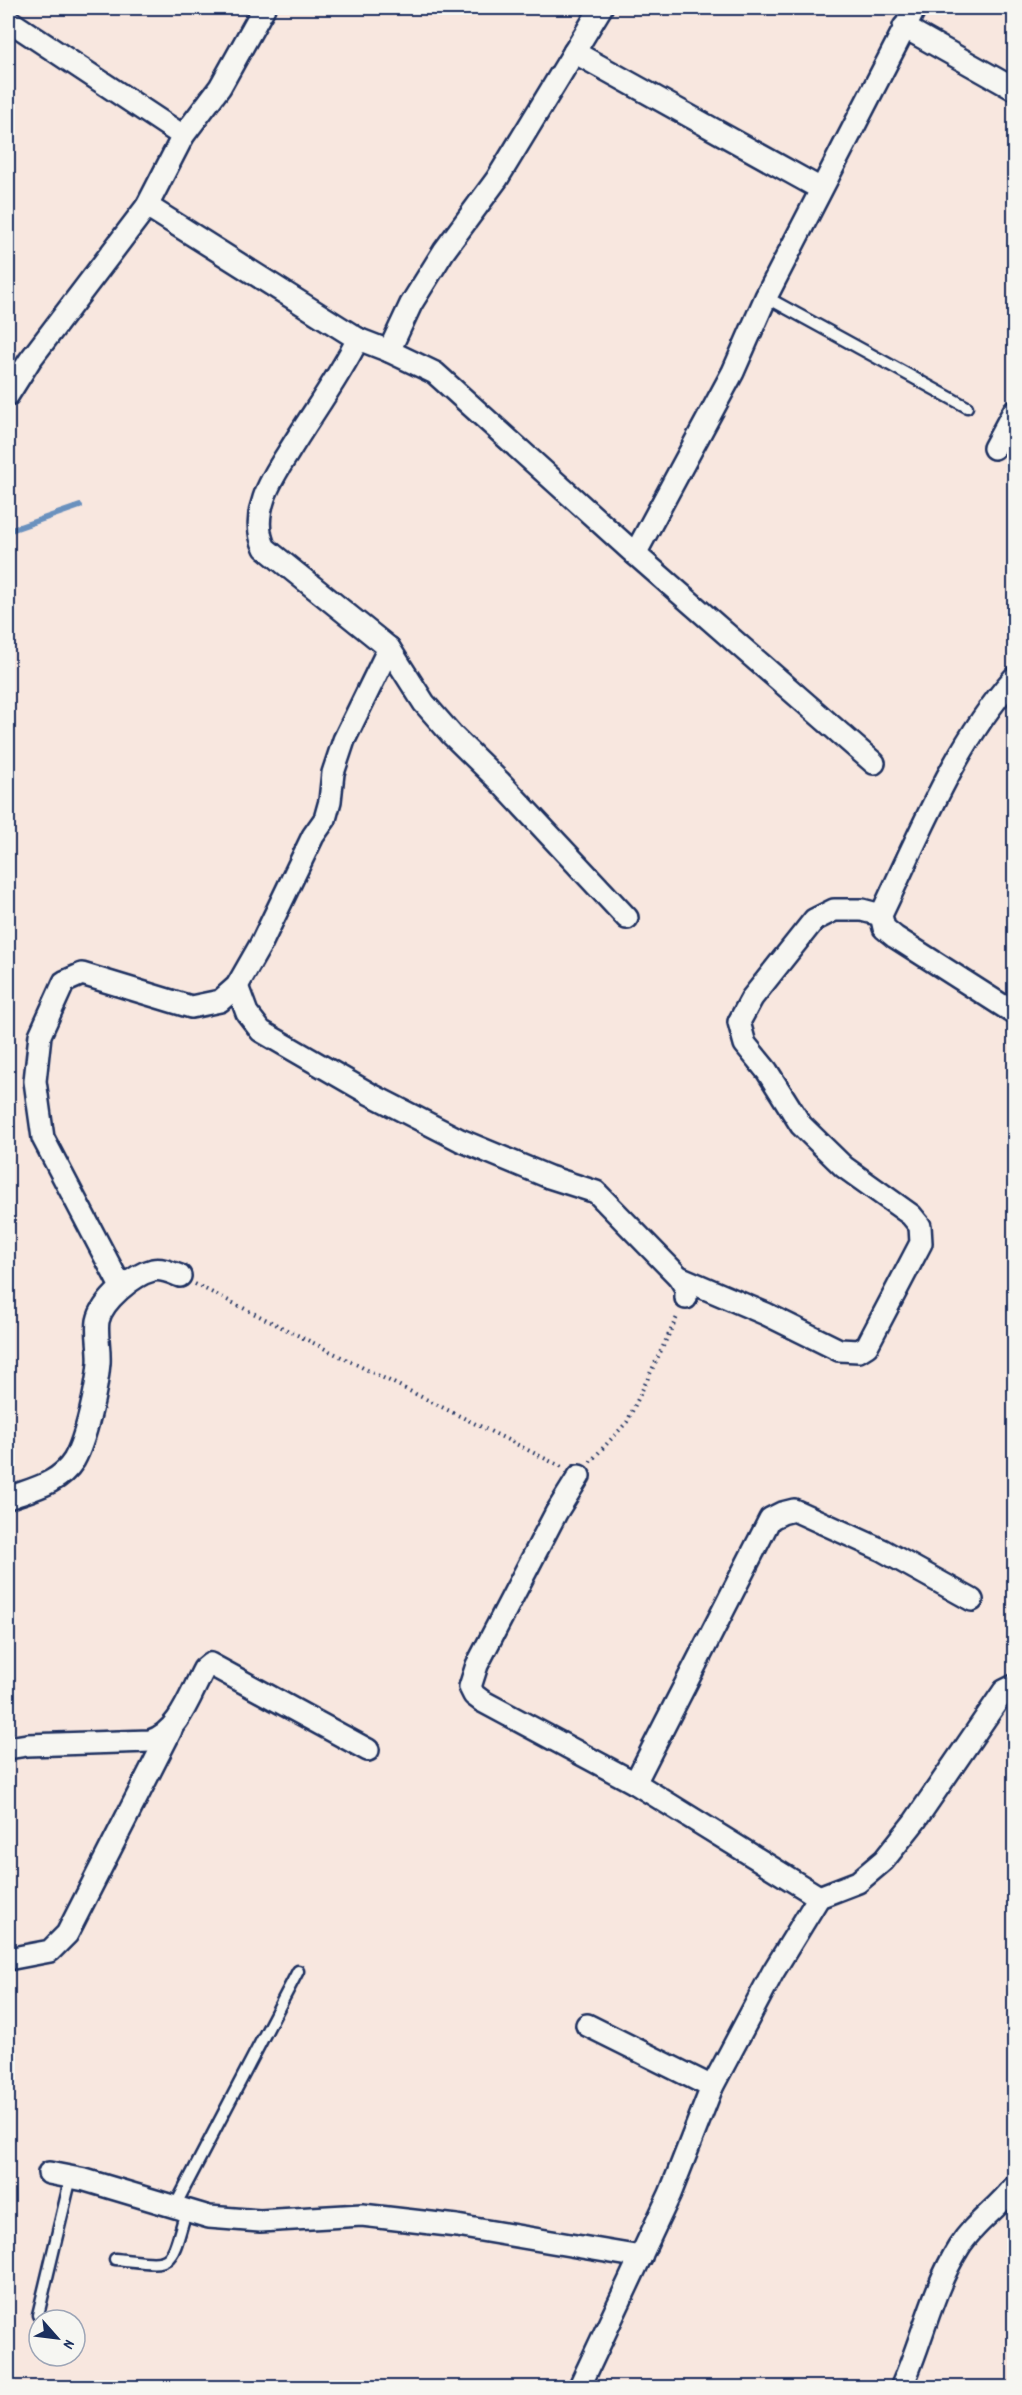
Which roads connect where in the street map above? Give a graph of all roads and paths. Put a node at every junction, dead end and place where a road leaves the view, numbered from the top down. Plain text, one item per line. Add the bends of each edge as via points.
1 (264, 8) edge
2 (602, 8) edge
3 (915, 8) edge
4 (8, 20) edge
5 (904, 27) junction
6 (574, 52) junction
7 (1014, 89) edge
8 (183, 136) junction
9 (821, 189) junction
10 (147, 206) junction
11 (766, 297) junction
12 (358, 339) junction
13 (389, 351) junction
14 (8, 395) edge
15 (967, 407) dead end
16 (1014, 411) edge
17 (994, 448) dead end
18 (635, 554) junction
19 (389, 648) junction
20 (1014, 678) edge
21 (874, 763) dead end
22 (881, 915) junction
23 (627, 918) dead end
24 (237, 986) junction
25 (1014, 1013) edge
26 (180, 1276) joint
27 (679, 1277) junction
28 (121, 1287) junction
29 (686, 1298) joint
30 (579, 1476) junction
31 (8, 1498) edge
32 (972, 1600) dead end
33 (1014, 1686) edge
34 (172, 1728) junction
35 (8, 1748) edge
36 (368, 1750) dead end
37 (635, 1783) junction
38 (819, 1897) junction
39 (8, 1959) edge
40 (298, 1971) dead end
41 (588, 2025) dead end
42 (712, 2087) junction
43 (49, 2173) dead end
44 (71, 2177) junction
45 (1014, 2187) edge
46 (180, 2210) junction
47 (641, 2257) junction
48 (115, 2259) dead end
49 (40, 2308) edge
50 (579, 2388) edge
51 (901, 2388) edge

1 - 8 street via 220,87
2 - 6 street
3 - 5 street
4 - 8 street
5 - 7 street
5 - 9 street
6 - 9 street
6 - 13 street via 497,179 411,304
8 - 10 street
9 - 11 street
10 - 12 street
10 - 14 street via 30,360
11 - 15 lane
11 - 18 street via 733,372
12 - 13 street
12 - 19 street via 277,472 264,498 259,536 265,548
13 - 18 street via 435,373
16 - 17 street
18 - 21 street
19 - 23 street via 424,703 452,735
19 - 24 street via 344,740 324,819
20 - 22 street via 983,717 951,768
22 - 25 street via 884,928 895,937
22 - 27 street via 862,909 834,910 814,920 752,998 739,1022 745,1044 801,1125 843,1167 911,1215 920,1226 921,1243 867,1346 859,1351 838,1350
24 - 27 street via 247,1013 261,1031 370,1094 460,1140 596,1192
24 - 28 street via 219,1001 191,1007 82,974 64,982 40,1035 35,1081 43,1138
26 - 28 street via 154,1270
26 - 30 path
27 - 29 street via 686,1288
28 - 31 street via 98,1321 95,1389 73,1460 56,1480
29 - 30 path via 627,1422
30 - 37 street via 498,1624 470,1687 482,1701
32 - 37 street via 882,1551 794,1510 770,1519
33 - 38 street via 1004,1691 884,1860 858,1882
34 - 35 street via 161,1738 150,1741
34 - 36 street via 210,1664
34 - 39 street via 67,1934 50,1950
37 - 38 street
38 - 42 street via 773,1972
40 - 46 lane
41 - 42 street
42 - 47 street
43 - 44 street
44 - 46 street
44 - 49 lane
45 - 51 street via 970,2231 957,2250
46 - 47 street via 209,2217 261,2221 362,2215 457,2226
46 - 48 lane via 174,2253 169,2260 160,2264
47 - 50 street

